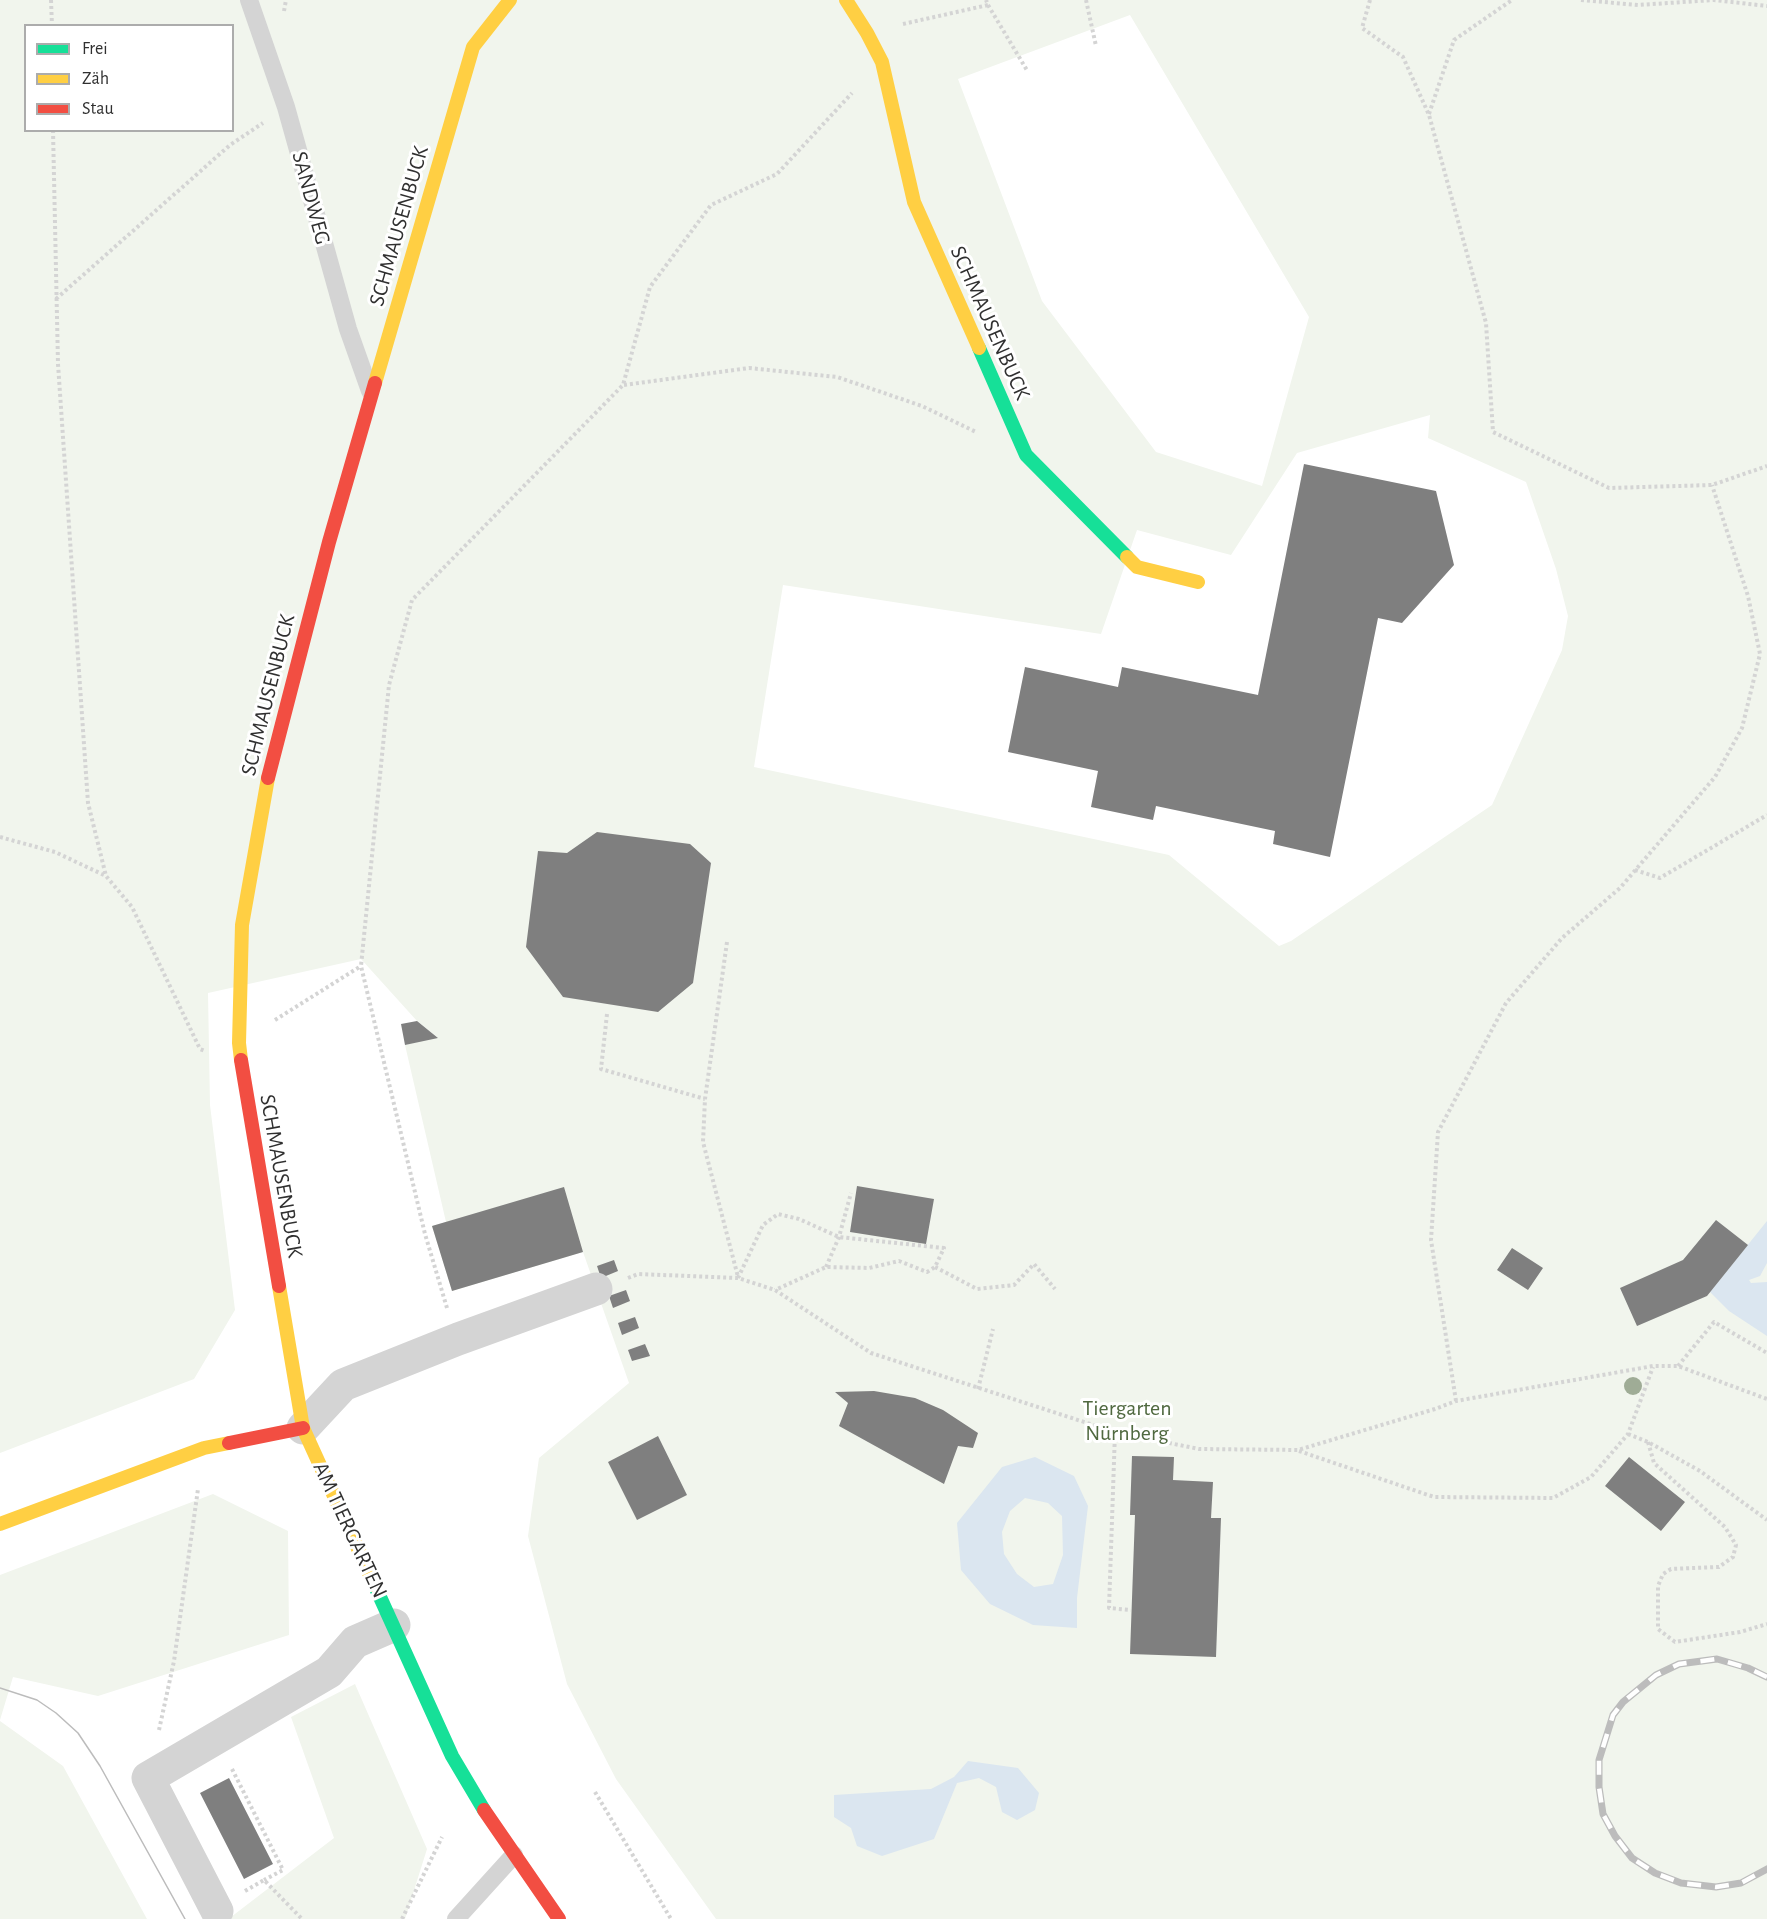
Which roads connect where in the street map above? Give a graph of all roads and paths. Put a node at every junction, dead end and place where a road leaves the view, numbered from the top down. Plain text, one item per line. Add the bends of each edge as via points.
1 (51, 0) edge
2 (249, 0) edge
3 (510, 0) edge
4 (846, 0) edge
5 (1086, 0) edge
6 (1370, 0) edge
7 (1512, 0) edge
8 (1581, 0) edge
9 (987, 2) edge
10 (1767, 6) edge
11 (52, 24) edge
12 (867, 33) junction
13 (1096, 46) dead end
14 (882, 62) junction
15 (1028, 72) dead end
16 (286, 107) junction
17 (1429, 115) junction
18 (53, 132) edge
19 (56, 300) junction
20 (623, 385) junction
21 (372, 396) junction
22 (1026, 455) junction
23 (1767, 466) edge
24 (1712, 485) junction
25 (1198, 582) dead end
26 (1767, 815) edge
27 (0, 837) edge
28 (1635, 870) junction
29 (106, 876) junction
30 (727, 942) dead end
31 (361, 966) junction
32 (607, 1014) dead end
33 (239, 1043) junction
34 (241, 1066) junction
35 (705, 1099) junction
36 (851, 1193) dead end
37 (839, 1237) junction
38 (826, 1267) junction
39 (935, 1267) junction
40 (738, 1278) junction
41 (597, 1289) joint
42 (1055, 1289) dead end
43 (775, 1290) junction
44 (993, 1329) dead end
45 (458, 1339) junction
46 (1767, 1353) edge
47 (1653, 1366) junction
48 (1678, 1366) junction
49 (978, 1389) junction
50 (1767, 1399) edge
51 (1456, 1401) junction
52 (303, 1428) junction
53 (1115, 1432) junction
54 (1628, 1434) junction
55 (1648, 1442) junction
56 (204, 1448) junction
57 (1298, 1450) junction
58 (1767, 1520) edge
59 (0, 1524) edge
60 (1131, 1610) dead end
61 (1767, 1624) edge
62 (394, 1625) junction
63 (216, 1738) junction
64 (148, 1778) junction
65 (595, 1792) dead end
66 (442, 1837) dead end
67 (514, 1855) junction
68 (264, 1880) junction
69 (247, 1890) dead end
70 (218, 1911) dead end
71 (302, 1919) edge
72 (402, 1919) edge
73 (456, 1919) edge
74 (559, 1919) edge
75 (671, 1919) edge

1 - 11 path
2 - 16 lane, SANDWEG
3 - 21 street, SCHMAUSENBUCK via 473,47
4 - 12 street, SCHMAUSENBUCK
5 - 13 path
6 - 17 path via 1362,28 1403,57
7 - 17 path via 1454,40
8 - 10 path via 1638,5 1714,0
9 - 12 path
9 - 15 path
12 - 14 street, SCHMAUSENBUCK
14 - 20 path via 777,174 711,206 650,287
14 - 22 street, SCHMAUSENBUCK via 914,202
16 - 19 path via 230,145
16 - 21 lane, SANDWEG via 348,329
17 - 24 path via 1486,323 1493,432 1609,488
18 - 19 path
19 - 29 path via 88,803
20 - 22 path via 749,368 837,377 922,406
20 - 31 path via 412,600 388,685
21 - 33 street, SCHMAUSENBUCK via 329,542 268,777 242,925
22 - 25 street, SCHMAUSENBUCK via 1137,567
23 - 24 path
24 - 28 path via 1748,596 1760,654 1742,728 1715,777
26 - 28 path via 1660,878
27 - 29 path via 55,852
28 - 51 path via 1562,938 1506,1003 1438,1132 1431,1240
29 - 34 path via 132,908 200,1049
30 - 35 path
31 - 33 path
31 - 45 path via 425,1234
32 - 35 path via 601,1069
33 - 34 street, SCHMAUSENBUCK
34 - 52 street, SCHMAUSENBUCK
35 - 40 path via 703,1142
36 - 37 path
37 - 38 path
37 - 39 path via 944,1248
37 - 40 path via 800,1219 778,1214 763,1225
38 - 39 path via 869,1268 899,1261 927,1272
38 - 43 path
39 - 42 path via 977,1289 1014,1286 1034,1264
40 - 41 path via 638,1274
40 - 43 path
41 - 45 street
43 - 49 path via 871,1353
44 - 49 path
45 - 52 street via 343,1385
46 - 48 path via 1714,1322
47 - 48 path
47 - 51 path
47 - 54 path
48 - 50 path
49 - 53 path
51 - 57 path
52 - 56 street
52 - 62 street, AM TIERGARTEN
53 - 57 path via 1199,1449
53 - 60 path via 1109,1608
54 - 55 path
54 - 57 path via 1591,1477 1553,1498 1434,1497
55 - 58 path via 1700,1471
55 - 61 path via 1654,1463 1725,1527 1736,1545 1733,1557 1719,1567 1671,1569 1663,1574 1658,1586 1658,1629 1674,1642
56 - 59 street
56 - 64 path via 174,1662
62 - 63 street via 356,1642 329,1672
62 - 67 street, AM TIERGARTEN via 452,1756
63 - 64 street
63 - 68 path via 283,1870
64 - 70 street
65 - 75 path
66 - 72 path
67 - 73 lane
67 - 74 street, AM TIERGARTEN
68 - 69 path
68 - 71 path

